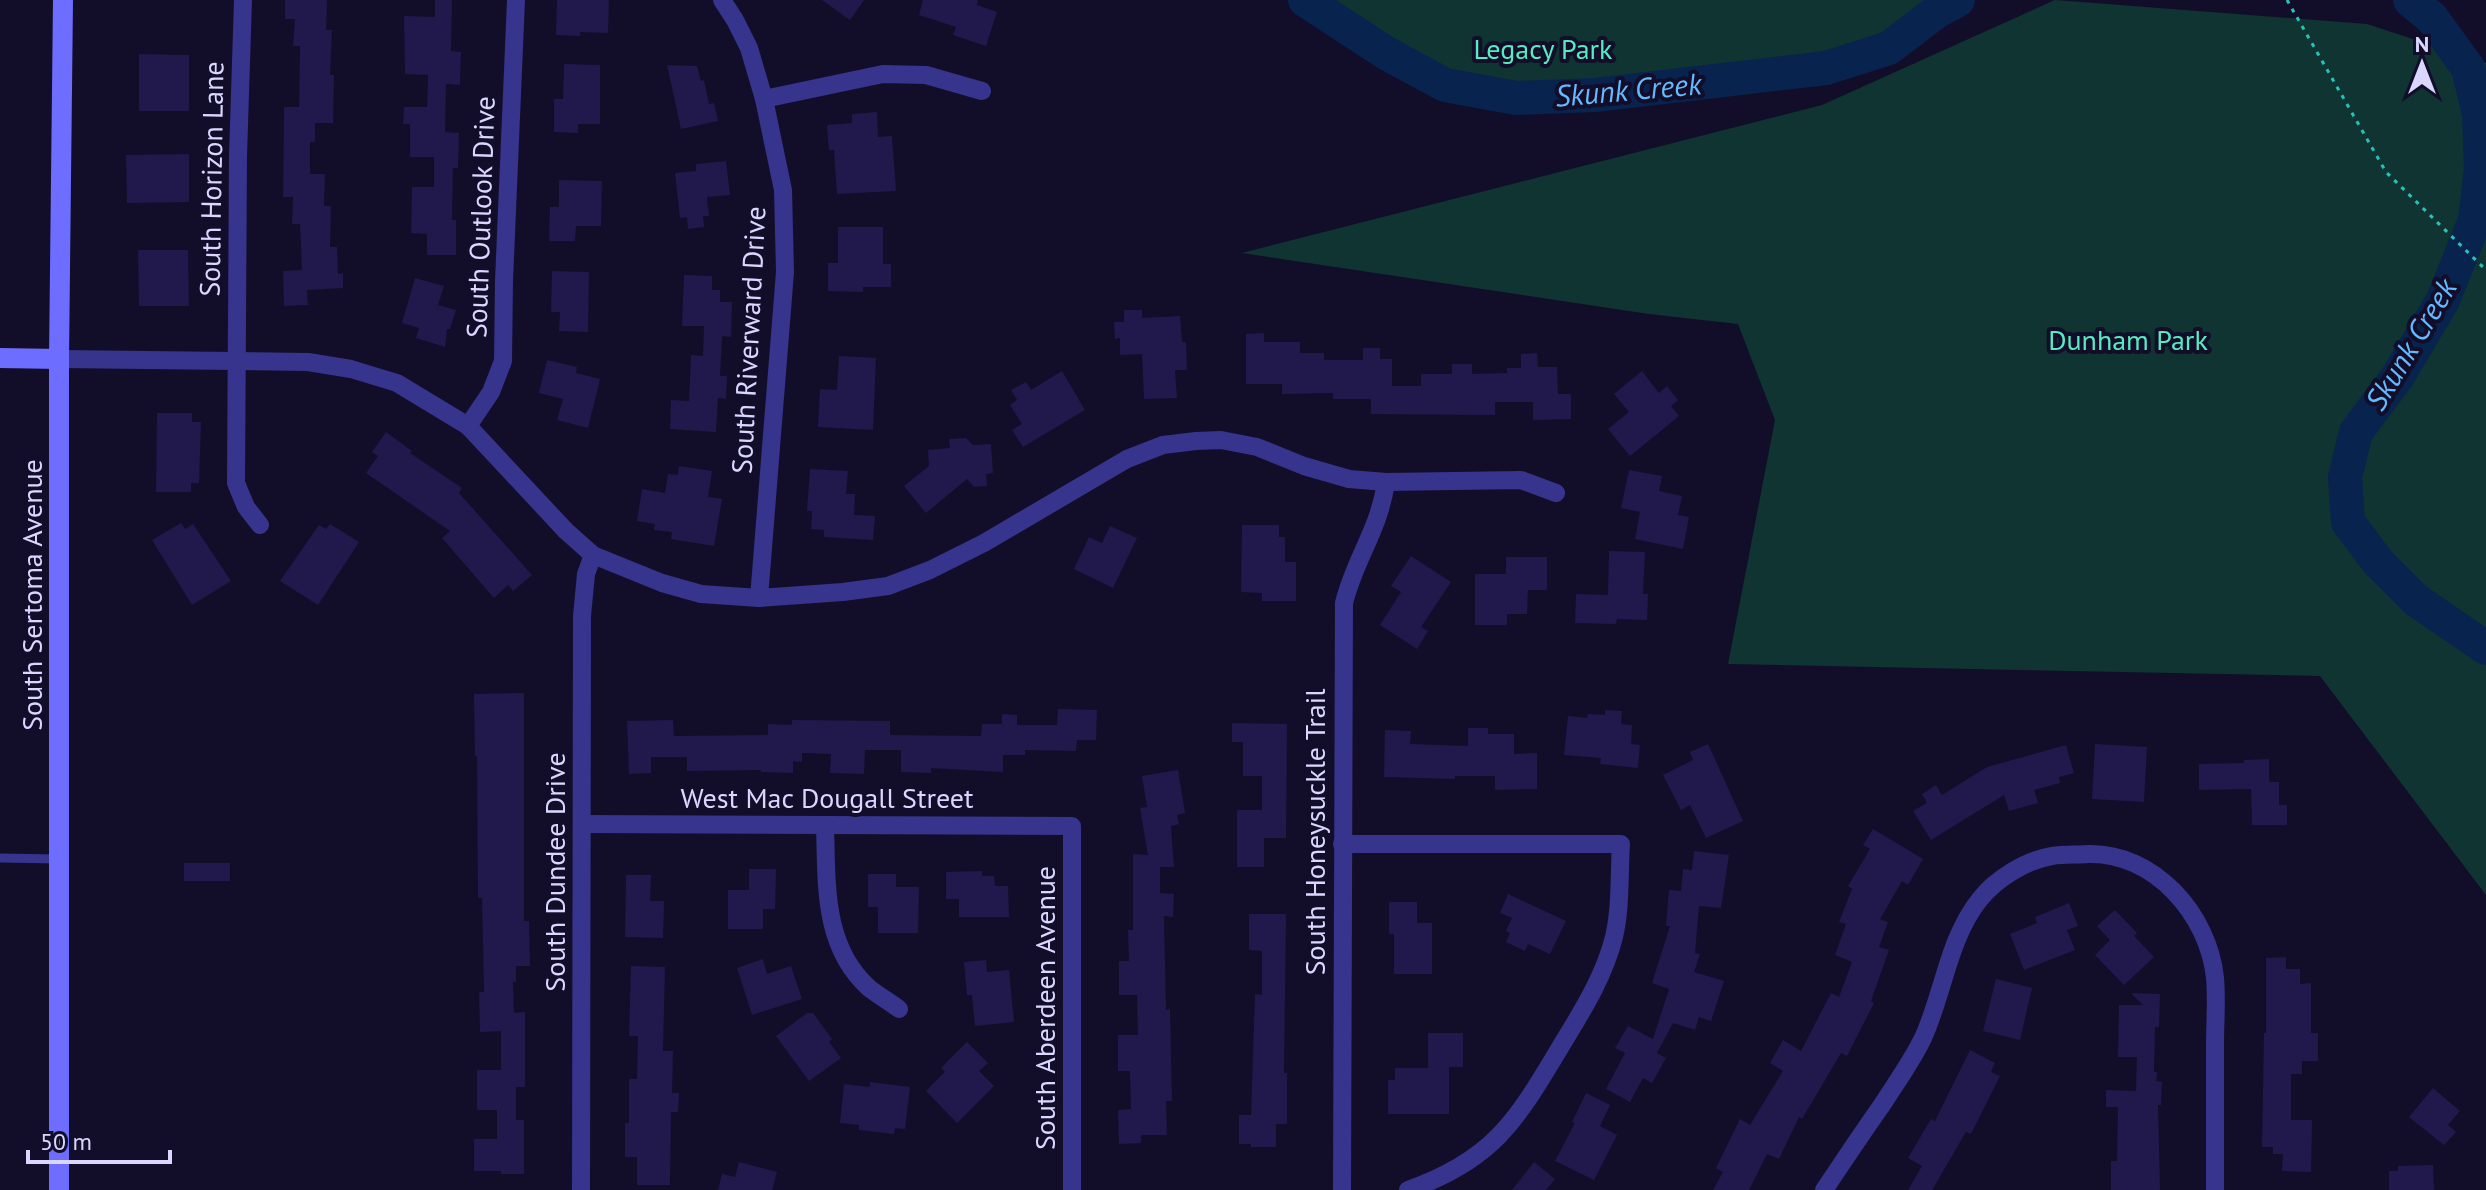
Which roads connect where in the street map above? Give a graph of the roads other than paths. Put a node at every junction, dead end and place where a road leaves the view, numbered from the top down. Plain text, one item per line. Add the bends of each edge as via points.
1 (63, 0) edge
2 (243, 0) edge
3 (516, 0) edge
4 (722, 0) edge
5 (982, 91) dead end
6 (764, 99) junction
7 (0, 358) edge
8 (59, 359) junction
9 (237, 359) junction
10 (468, 426) junction
11 (1386, 482) junction
12 (1556, 493) dead end
13 (260, 525) dead end
14 (593, 555) junction
15 (759, 598) junction
16 (582, 824) junction
17 (825, 826) junction
18 (1072, 826) joint
19 (1342, 844) junction
20 (0, 858) edge
21 (59, 859) junction
22 (899, 1009) dead end
23 (59, 1190) edge
24 (581, 1190) edge
25 (1072, 1190) edge
26 (1342, 1190) edge
27 (1408, 1190) edge
28 (1824, 1190) edge
29 (2215, 1190) edge

1 - 8 main road, South Sertoma Avenue
2 - 9 street, South Horizon Lane
3 - 10 street, South Outlook Drive via 503,361 491,392
4 - 6 street, South Riverward Drive via 749,48
5 - 6 street via 926,75 883,74
6 - 15 street, South Riverward Drive via 783,190 785,272
7 - 8 main road
8 - 9 street
8 - 21 main road, South Sertoma Avenue
9 - 10 street via 351,369 397,383
9 - 13 street, South Horizon Lane via 236,483
10 - 14 street
11 - 12 street via 1521,480
11 - 15 street via 1349,479 1221,440 1163,445 1127,459 984,543 888,586
11 - 19 street, South Honeysuckle Trail via 1383,506 1350,577 1344,603
14 - 15 street via 701,594
14 - 16 street, South Dundee Drive via 582,616
16 - 17 street, West Mac Dougall Street
16 - 24 street, South Dundee Drive
17 - 18 street, West Mac Dougall Street
17 - 22 street via 827,901 838,944 869,988
18 - 25 street, South Aberdeen Avenue
19 - 26 street, South Honeysuckle Trail
19 - 27 street via 1621,844 1617,921 1601,977 1521,1113 1463,1166
20 - 21 lane
21 - 23 main road, South Sertoma Avenue
28 - 29 street via 1907,1067 1923,1037 1957,937 1982,897 1999,881 2040,859 2095,854 2147,869 2184,903 2205,939 2215,976

